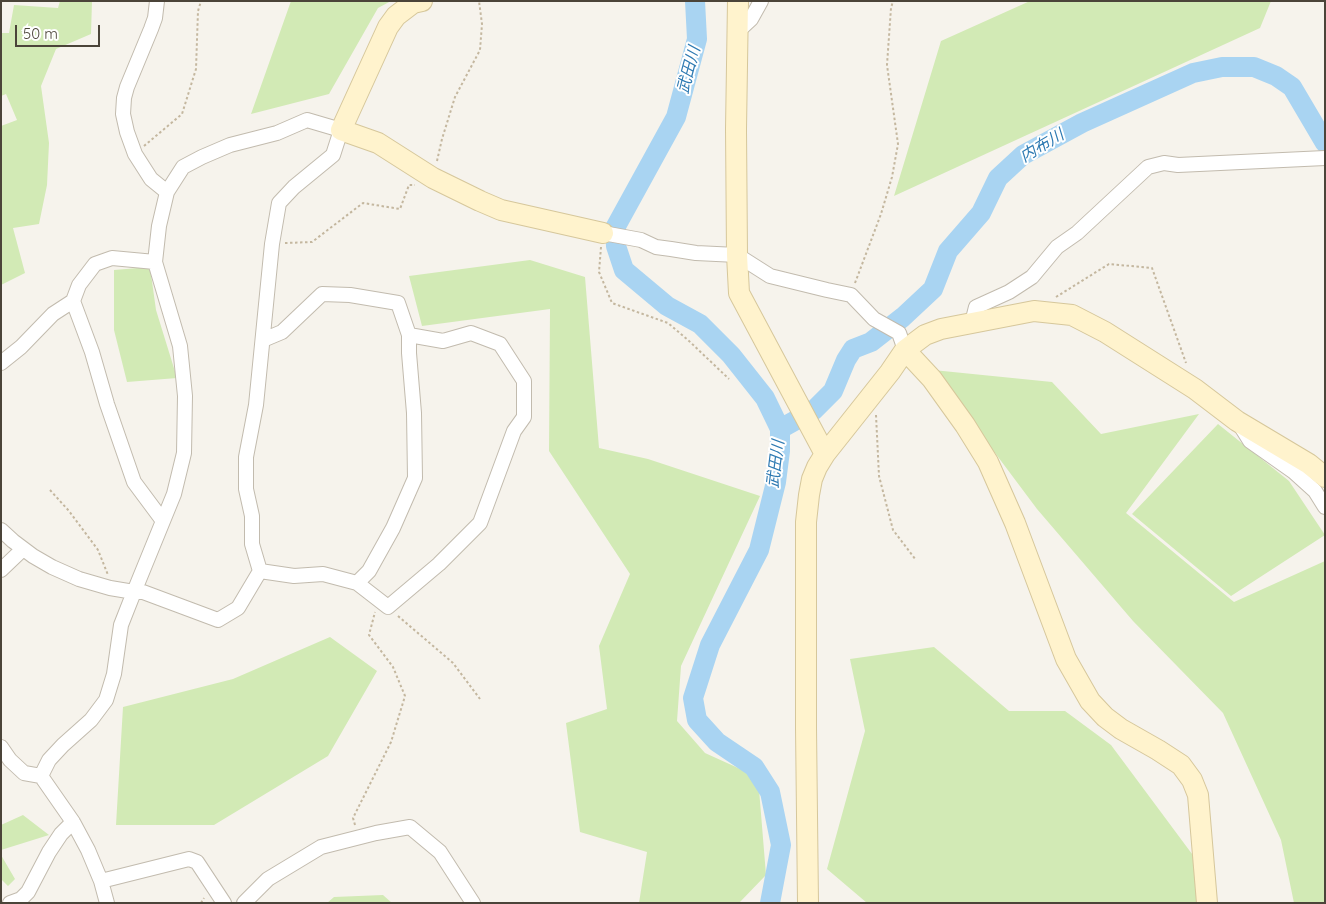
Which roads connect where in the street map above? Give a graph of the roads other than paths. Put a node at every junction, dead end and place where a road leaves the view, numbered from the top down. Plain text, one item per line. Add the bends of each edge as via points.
1 (157, 1) edge
2 (422, 1) edge
3 (738, 1) edge
4 (761, 1) edge
5 (738, 31) junction
6 (340, 130) junction
7 (1319, 159) edge
8 (167, 192) junction
9 (602, 233) joint
10 (737, 255) junction
11 (155, 262) junction
12 (73, 301) junction
13 (972, 323) junction
14 (409, 335) junction
15 (263, 340) junction
16 (902, 341) junction
17 (1, 363) edge
18 (1238, 421) junction
19 (822, 448) junction
20 (1325, 477) edge
21 (1325, 507) edge
22 (163, 521) junction
23 (1, 530) edge
24 (23, 549) junction
25 (1, 570) edge
26 (260, 571) junction
27 (358, 583) junction
28 (134, 592) junction
29 (1, 747) edge
30 (41, 776) junction
31 (73, 822) junction
32 (101, 881) junction
33 (10, 903) edge
34 (107, 903) edge
35 (224, 903) edge
36 (244, 903) edge
37 (473, 903) edge
38 (808, 903) edge
39 (1207, 903) edge

1 - 8 street via 155,18 124,98 123,114 135,154 151,179
2 - 6 street via 413,3 388,26
3 - 5 street
4 - 5 street via 751,19
5 - 10 street
6 - 8 street via 307,120 277,133 230,145 183,167
6 - 9 street via 378,144 434,178 501,210
6 - 15 street via 333,155 279,203
7 - 13 street via 1164,163 1148,167 1077,233 1057,247 1032,277 976,308
8 - 11 street
9 - 10 street via 696,253
10 - 16 street via 770,276 851,295
10 - 19 street via 739,293
11 - 12 street via 112,258 95,264 79,285
11 - 22 street via 180,346 185,396 184,453 174,494
12 - 17 street via 53,314
12 - 22 street via 134,482
13 - 16 street
13 - 18 street via 1034,311 1072,315 1195,389
14 - 15 street via 398,303 322,294 282,332
14 - 27 street via 415,478 393,528 369,571
14 - 27 street via 443,340 471,333 500,344 524,381 524,417 514,431 480,524 439,564 383,604
15 - 26 street via 246,458 252,544
16 - 19 street via 890,372
16 - 39 street via 965,425 988,462 1015,523 1066,659 1090,701 1121,730 1181,765 1192,780 1198,794
18 - 20 street
18 - 21 street via 1250,440 1294,472 1315,491
19 - 38 street via 812,479 806,522
22 - 28 street
23 - 24 street
24 - 25 street
24 - 28 street via 79,579
26 - 27 street via 294,576 323,574
26 - 28 street via 238,608 218,620 142,592
28 - 30 street via 121,625 114,674 106,700 91,720 49,760
29 - 30 street via 24,773
30 - 31 street
31 - 32 street
31 - 33 street via 49,852 28,892
32 - 34 street
32 - 35 street via 189,858 197,862
36 - 37 street via 268,879 321,847 410,827 440,852

